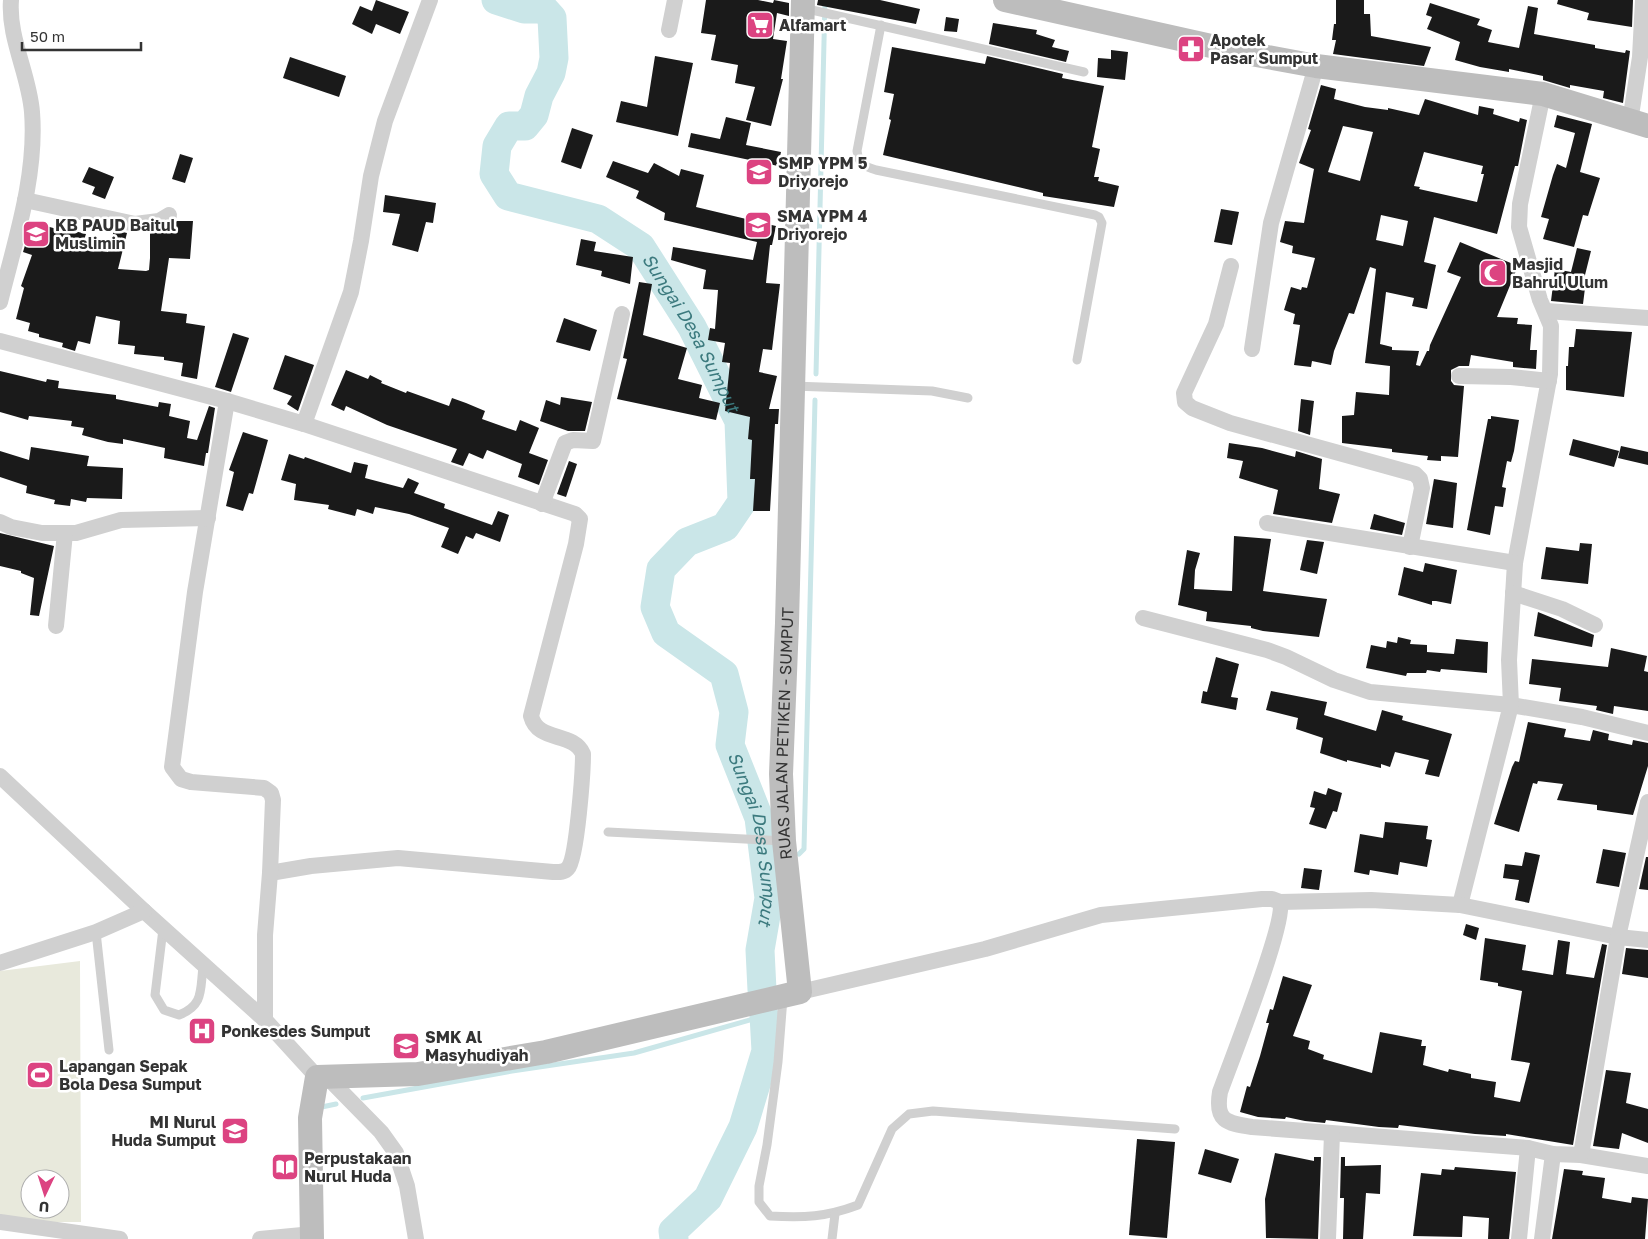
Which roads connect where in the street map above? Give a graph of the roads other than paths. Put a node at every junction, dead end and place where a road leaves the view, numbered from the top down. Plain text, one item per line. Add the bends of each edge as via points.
1 (11, 0) edge
2 (430, 0) edge
3 (675, 0) edge
4 (1005, 0) edge
5 (1643, 0) edge
6 (803, 4) edge
7 (1055, 5) edge
8 (881, 25) junction
9 (669, 30) dead end
10 (1316, 66) junction
11 (1084, 72) dead end
12 (1543, 94) junction
13 (1639, 124) edge
14 (25, 200) junction
15 (168, 215) dead end
16 (1231, 266) dead end
17 (0, 302) edge
18 (1546, 311) junction
19 (622, 314) dead end
20 (1648, 318) edge
21 (0, 340) edge
22 (1252, 349) dead end
23 (1077, 360) dead end
24 (1459, 376) dead end
25 (1549, 381) junction
26 (792, 386) junction
27 (968, 398) dead end
28 (226, 401) junction
29 (304, 424) junction
30 (542, 504) junction
31 (208, 518) junction
32 (0, 522) edge
33 (1267, 523) dead end
34 (65, 533) junction
35 (1410, 547) junction
36 (1515, 563) junction
37 (1513, 593) junction
38 (1143, 618) dead end
39 (1595, 625) dead end
40 (56, 626) dead end
41 (1511, 705) junction
42 (1648, 733) edge
43 (0, 776) edge
44 (1648, 802) edge
45 (608, 832) dead end
46 (778, 841) junction
47 (270, 873) junction
48 (1280, 902) junction
49 (1460, 905) junction
50 (144, 912) junction
51 (163, 929) junction
52 (96, 932) junction
53 (1618, 937) junction
54 (1648, 940) edge
55 (0, 963) edge
56 (203, 966) junction
57 (791, 995) junction
58 (265, 1020) junction
59 (109, 1050) dead end
60 (317, 1077) junction
61 (1175, 1129) dead end
62 (1332, 1134) junction
63 (1528, 1148) junction
64 (1553, 1154) junction
65 (1581, 1155) junction
66 (1648, 1166) edge
67 (835, 1214) junction
68 (0, 1222) edge
69 (312, 1236) edge
70 (120, 1239) edge
71 (260, 1239) edge
72 (416, 1239) edge
73 (832, 1239) edge
74 (1328, 1239) edge
75 (1519, 1239) edge
76 (1542, 1239) edge

1 - 14 street via 14,35 32,110 32,162
2 - 29 street via 385,121 371,176 350,292
3 - 9 street
4 - 7 main road
5 - 13 street
6 - 8 lane
6 - 26 main road, RUAS JALAN PETIKEN - SUMPUT
7 - 10 main road via 1229,50
8 - 11 lane
8 - 23 lane via 857,151 863,166 1095,215 1101,219
10 - 12 main road
10 - 22 street via 1271,223
12 - 13 main road
12 - 18 street via 1520,204 1519,227
14 - 15 street via 135,224 159,221
14 - 17 street
16 - 35 street via 1216,324 1184,393 1186,402 1192,408 1230,423 1415,474 1422,488
18 - 20 street
18 - 25 street via 1551,326
19 - 30 street via 593,441 565,443
21 - 28 street
24 - 25 street
25 - 36 street
26 - 27 lane via 932,391
26 - 46 main road, RUAS JALAN PETIKEN - SUMPUT
28 - 29 street
28 - 31 street
29 - 30 street
30 - 47 street via 575,514 580,519 531,716 538,730 573,742 583,754 574,851 568,868 564,872 553,872 398,858
31 - 34 street via 121,520 96,529
31 - 47 street via 194,592 172,767 181,779 191,782 264,788 271,793
32 - 34 street via 11,528
33 - 35 street
34 - 40 street
35 - 36 street
36 - 37 street
37 - 39 street via 1562,609
37 - 41 street via 1509,660
38 - 41 street via 1267,650 1370,692
41 - 42 street
41 - 49 street
43 - 50 street
44 - 53 street
45 - 46 lane
46 - 57 main road, RUAS JALAN PETIKEN - SUMPUT
47 - 58 street via 265,935
48 - 49 street via 1371,900
48 - 57 street via 1272,899 1209,903 1101,915 985,949
48 - 62 street via 1281,914 1220,1092 1218,1107 1221,1117 1232,1124
49 - 53 street
50 - 51 street
50 - 52 street
51 - 56 street
51 - 56 lane via 154,995 164,1010 179,1015 190,1011 198,1002
52 - 55 street
52 - 59 lane
53 - 54 street
53 - 65 street
56 - 58 street
57 - 60 main road via 526,1056 418,1074
57 - 67 lane via 778,1062 759,1202 770,1216 807,1218
58 - 60 street
60 - 69 main road via 310,1118
60 - 72 street via 332,1082 382,1132 396,1153 410,1201
61 - 67 lane via 933,1111 909,1114 892,1129 858,1205
62 - 63 street
62 - 74 street
63 - 64 street
63 - 75 street
64 - 65 street
64 - 76 street
65 - 66 street
67 - 73 lane
68 - 70 street
69 - 71 street

